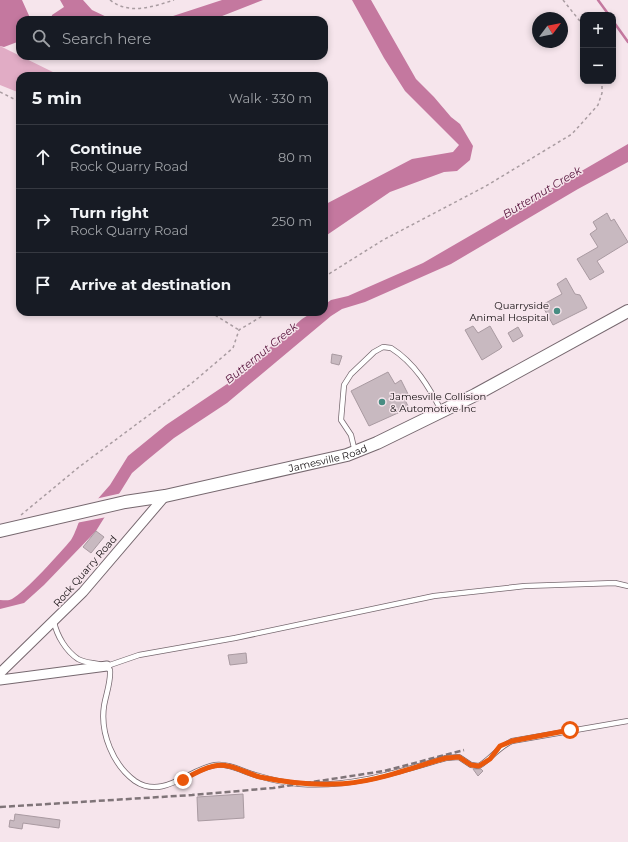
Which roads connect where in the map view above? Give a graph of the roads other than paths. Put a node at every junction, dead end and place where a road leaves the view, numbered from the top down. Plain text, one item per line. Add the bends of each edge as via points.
1 (628, 312) edge
2 (442, 412) junction
3 (355, 452) junction
4 (165, 496) junction
5 (0, 531) edge
6 (628, 586) edge
7 (54, 622) junction
8 (107, 666) junction
9 (0, 673) edge
10 (0, 680) edge
11 (628, 721) edge

1 - 2 street, Jamesville Road
2 - 3 street, Jamesville Road
2 - 3 lane via 419,374 405,359 390,348 376,350 351,374 344,386 341,420 351,435
3 - 4 street, Jamesville Road via 313,464
4 - 5 street, Jamesville Road via 125,502
4 - 7 street, Rock Quarry Road
6 - 8 lane via 615,583 524,586 434,596 235,638 139,655
7 - 8 lane, Rock Quarry Road via 62,641 79,659
7 - 9 street
8 - 10 street
8 - 11 lane via 111,675 104,708 107,742 127,773 136,782 146,786 169,785 214,765 225,765 259,776 300,784 335,784 367,780 446,758 459,757 471,765 479,766 490,759 500,746 512,741

